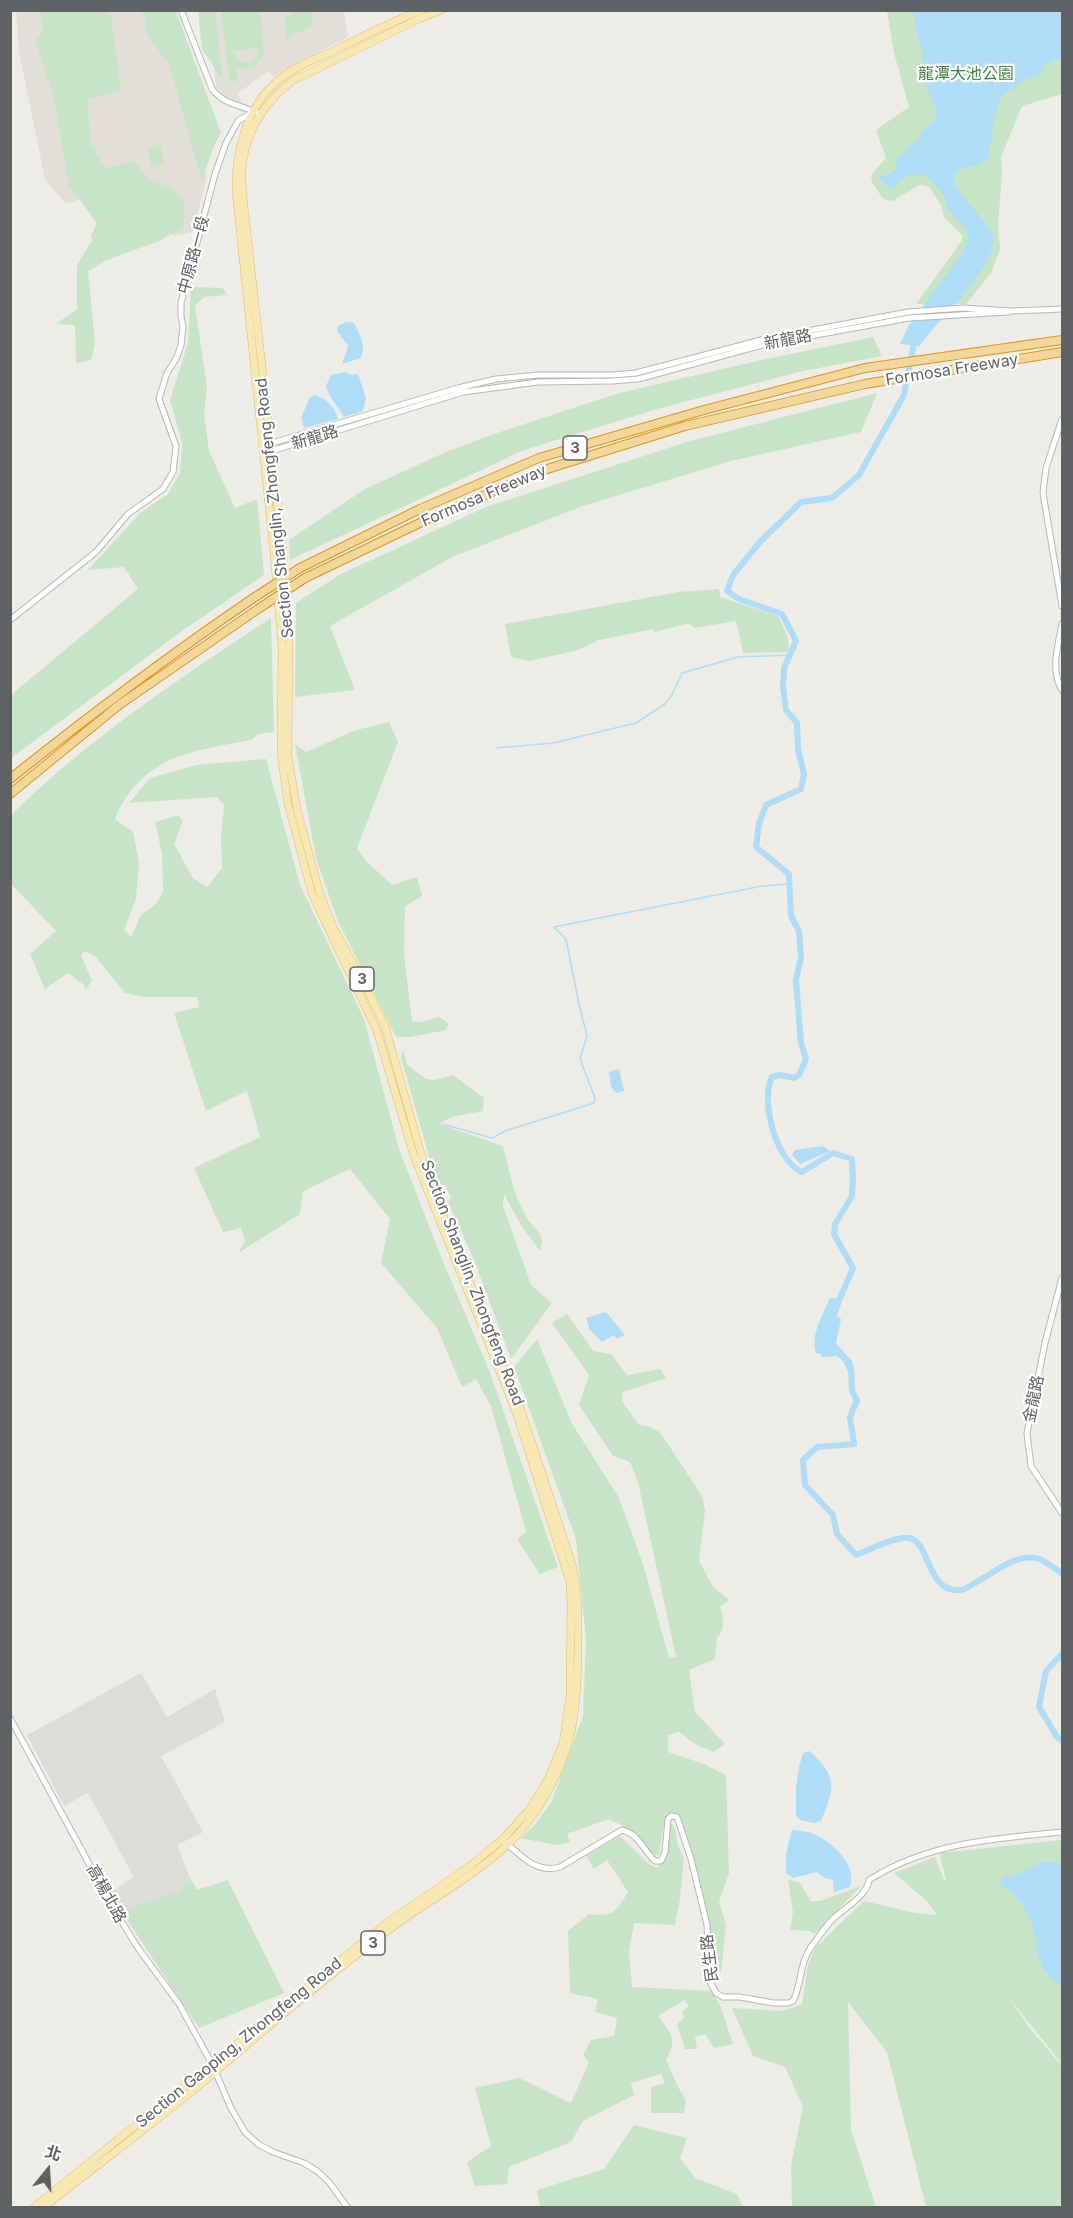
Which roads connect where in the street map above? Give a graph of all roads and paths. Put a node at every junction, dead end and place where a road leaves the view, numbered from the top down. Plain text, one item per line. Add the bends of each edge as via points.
1 (181, 10) edge
2 (422, 10) edge
3 (442, 10) edge
4 (257, 112) junction
5 (1062, 309) edge
6 (909, 315) junction
7 (1062, 340) edge
8 (1062, 352) edge
9 (1062, 419) edge
10 (269, 443) junction
11 (268, 451) junction
12 (1062, 606) edge
13 (10, 621) edge
14 (1062, 624) edge
15 (1062, 690) edge
16 (10, 779) edge
17 (10, 794) edge
18 (1062, 1278) edge
19 (1062, 1513) edge
20 (10, 1718) edge
21 (531, 1813) joint
22 (1062, 1832) edge
23 (505, 1842) junction
24 (212, 2064) junction
25 (214, 2073) junction
26 (33, 2208) edge
27 (43, 2208) edge
28 (348, 2208) edge

1 - 4 street via 212,89 225,102
2 - 4 main road, 3 via 289,73 263,97
3 - 4 main road, 3 via 292,81
4 - 10 main road, Section Shanglin, Zhongfeng Road / 3 via 242,171
4 - 11 main road, Section Shanglin, Zhongfeng Road / 3 via 235,169
4 - 13 street, 中原路一段 via 238,121 226,143 181,303 181,345 159,399 176,446 173,472 163,489 128,514 96,552
5 - 6 street
6 - 10 street, 新龍路 via 765,339 636,373 496,379
6 - 11 street, 新龍路 via 766,344 638,379 538,382 463,392
7 - 16 highway, Formosa Freeway / 3, bridge via 865,368 539,458 420,509 300,568 176,651
8 - 17 highway, Formosa Freeway / 3, bridge via 865,384 685,426 544,470 304,578 119,705
9 - 12 street via 1046,468 1043,493
10 - 11 main road, Section Shanglin, Zhongfeng Road / 3
11 - 21 main road, Section Shanglin, Zhongfeng Road / 3 via 289,635 288,756 297,809 320,894 385,1026 429,1178 521,1410 577,1581 574,1683 563,1743
14 - 15 street via 1056,667
18 - 19 street, 金龍路 via 1027,1433 1031,1466
20 - 24 street, 高楊北路 via 112,1906 179,2004
21 - 23 main road, Section Gaoping, Zhongfeng Road / 3
22 - 23 street, 民生路 via 987,1839 926,1854 883,1871 869,1880 868,1889 831,1921 810,1948 802,1964 796,1995 793,2001 782,2004 716,1993 710,1982 707,1925 678,1817 668,1819 661,1861 650,1857 635,1835 622,1830 553,1869 538,1868
23 - 24 main road, Section Gaoping, Zhongfeng Road / 3 via 388,1922
23 - 25 main road, Section Gaoping, Zhongfeng Road / 3 via 475,1870 393,1927
24 - 25 street, 高楊北路
24 - 26 main road, Section Gaoping, Zhongfeng Road / 3
25 - 27 main road, Section Gaoping, Zhongfeng Road / 3
25 - 28 street, 高楊北路 via 245,2132 258,2144 317,2171

